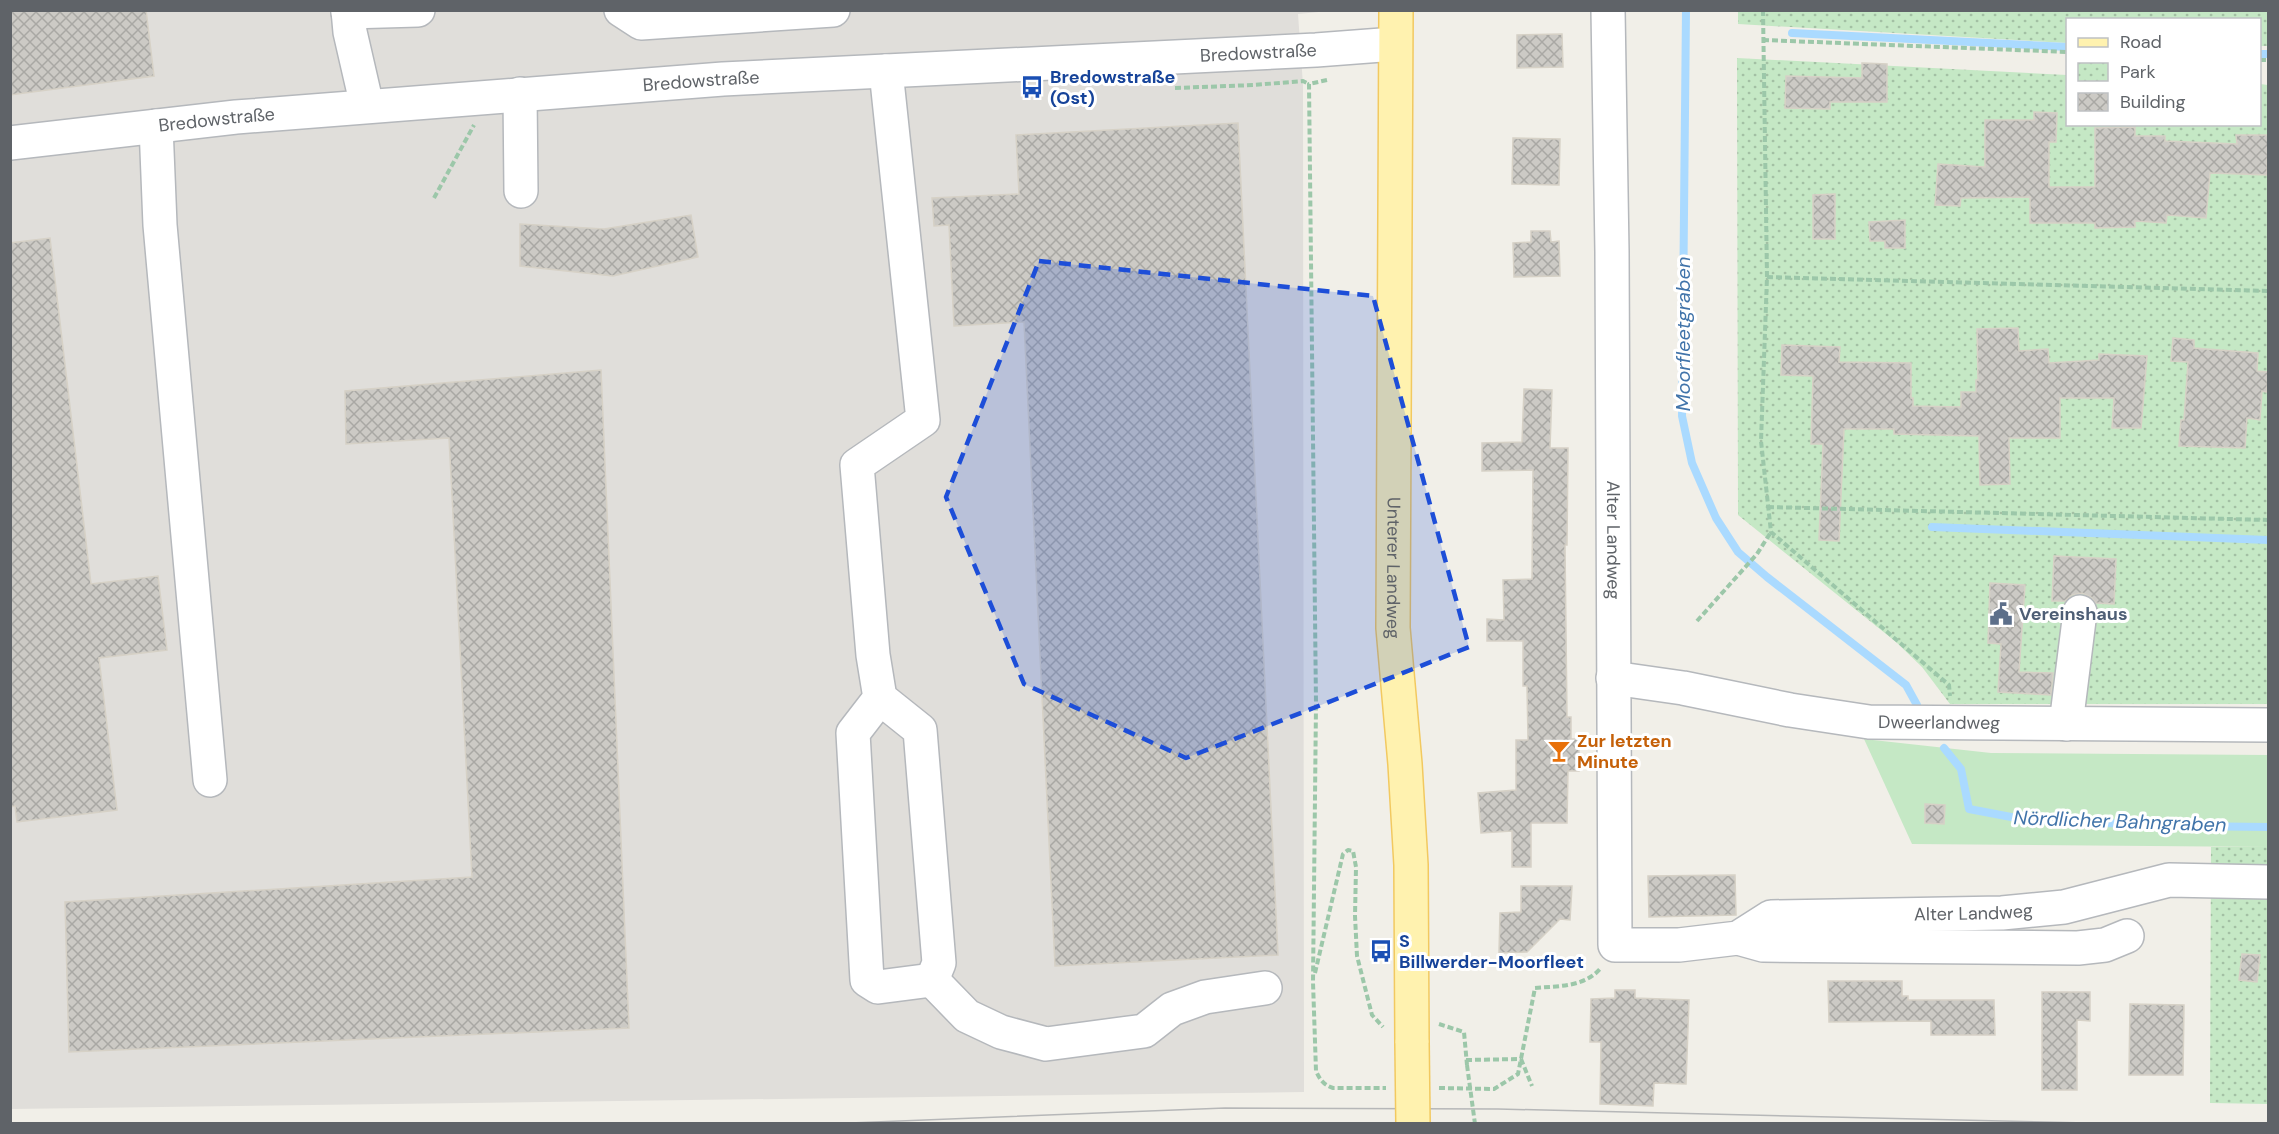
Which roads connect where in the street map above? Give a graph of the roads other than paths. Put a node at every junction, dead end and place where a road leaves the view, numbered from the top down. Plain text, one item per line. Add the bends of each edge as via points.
1 (418, 10) edge
2 (621, 10) edge
3 (833, 10) edge
4 (1396, 10) edge
5 (1608, 10) edge
6 (348, 11) edge
7 (1395, 44) junction
8 (886, 71) junction
9 (497, 105) junction
10 (367, 106) junction
11 (156, 126) junction
12 (10, 143) edge
13 (521, 191) dead end
14 (2080, 612) dead end
15 (1613, 678) junction
16 (880, 698) junction
17 (2066, 724) junction
18 (2268, 725) edge
19 (210, 780) dead end
20 (2268, 882) edge
21 (2127, 936) dead end
22 (1738, 938) junction
23 (932, 980) junction
24 (1265, 988) dead end
25 (1413, 1124) edge

1 - 6 street
2 - 3 street via 640,23
4 - 7 main road, Unterer Landweg
5 - 15 street, Alter Landweg
6 - 10 street
7 - 8 street, Bredowstraße
7 - 25 main road, Unterer Landweg, bridge via 1393,628 1411,865
8 - 9 street, Bredowstraße via 723,79
8 - 16 street via 923,420 857,465
9 - 10 street, Bredowstraße
9 - 13 street
10 - 11 street, Bredowstraße
11 - 12 street, Bredowstraße
11 - 19 street via 160,225
14 - 17 street
15 - 17 street, Dweerlandweg via 1869,722
15 - 22 street, Alter Landweg via 1615,945 1679,945
16 - 23 street via 920,730 939,963
16 - 23 street via 853,733 867,980 878,987
17 - 18 street, Dweerlandweg
20 - 22 street, Alter Landweg via 2169,880 2064,907 2002,913 1772,916
21 - 22 street, Alter Landweg via 2105,945 2078,948 1763,945
23 - 24 street via 967,1016 1001,1032 1046,1044 1144,1031 1172,1009 1205,998

